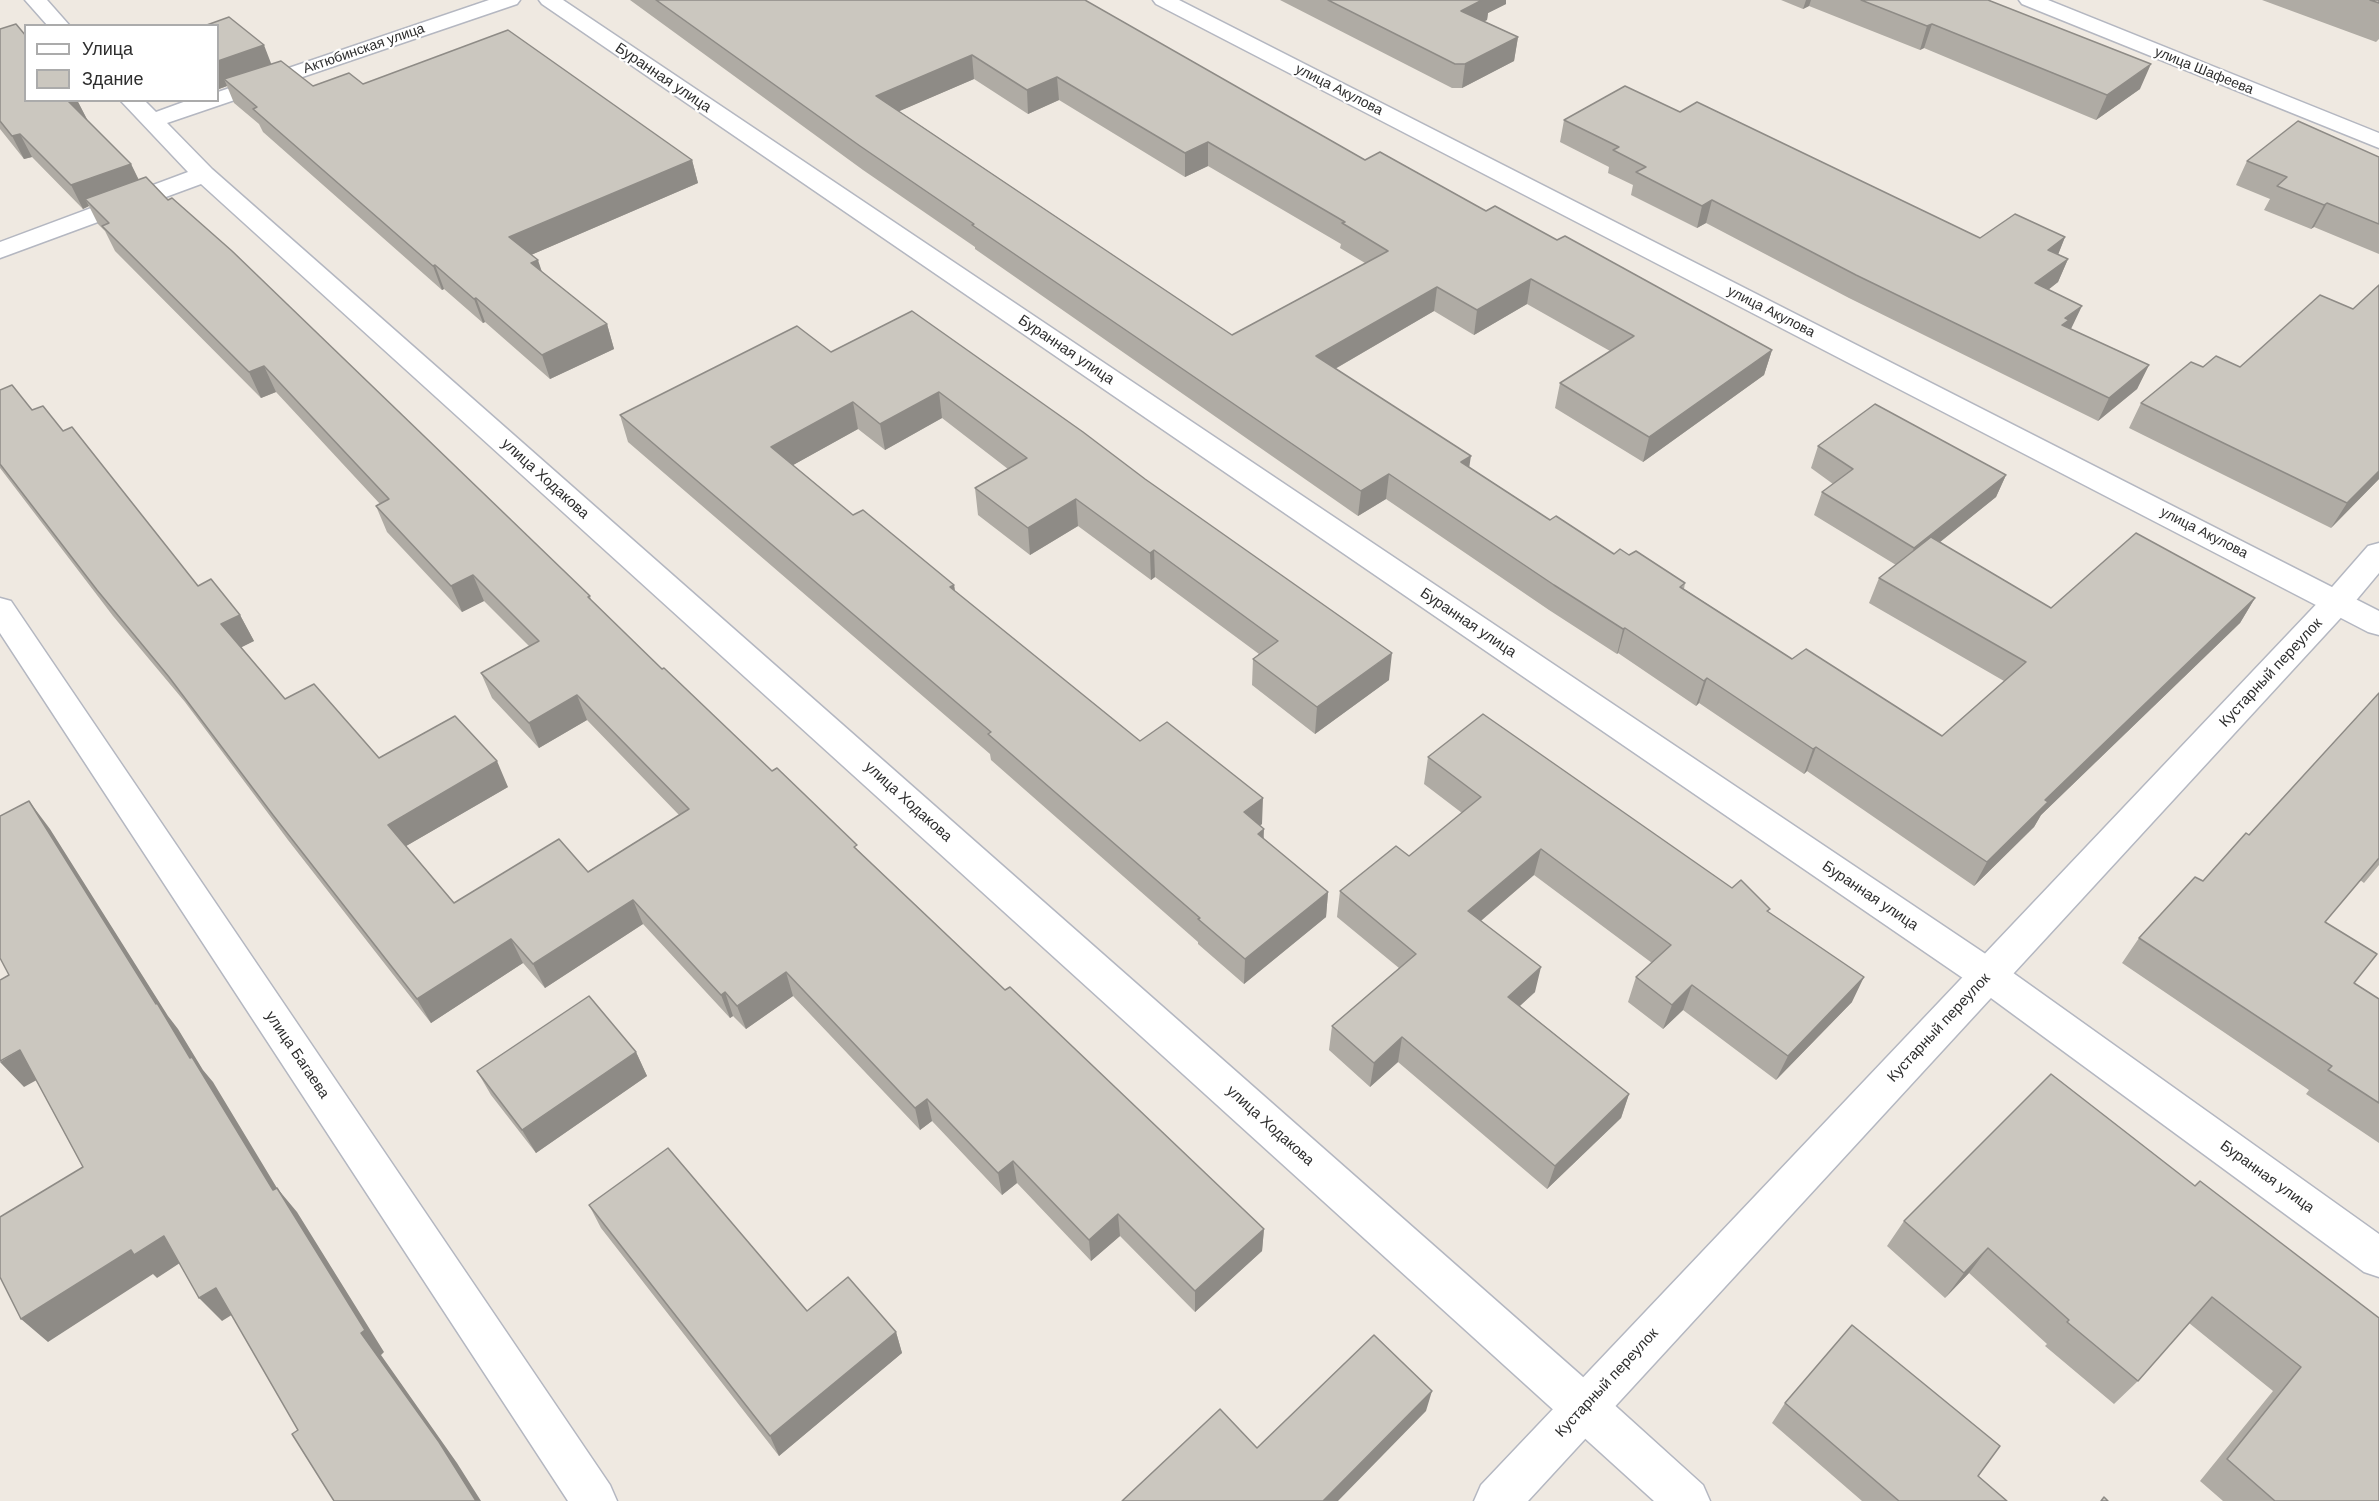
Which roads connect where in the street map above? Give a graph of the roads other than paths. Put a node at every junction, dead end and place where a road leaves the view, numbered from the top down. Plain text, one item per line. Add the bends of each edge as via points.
1 (35, 0) edge
2 (510, 0) edge
3 (549, 0) edge
4 (1163, 0) edge
5 (2029, 0) edge
6 (58, 24) edge
7 (219, 99) edge
8 (200, 102) edge
9 (141, 111) edge
10 (2379, 141) edge
11 (204, 174) junction
12 (0, 251) edge
13 (2379, 553) edge
14 (2337, 602) junction
15 (0, 609) edge
16 (2379, 624) edge
17 (1989, 976) junction
18 (2379, 1258) edge
19 (1585, 1407) junction
20 (594, 1501) edge
21 (1497, 1501) edge
22 (1687, 1501) edge

1 - 6 street
2 - 7 street, Актюбинская улица
3 - 17 street, Буранная улица
4 - 14 street, улица Акулова
5 - 10 street, улица Шафеева
8 - 9 street
9 - 11 street, улица Ходакова
11 - 12 street
11 - 19 street, улица Ходакова
13 - 14 street, Кустарный переулок
14 - 16 street, улица Акулова
14 - 17 street, Кустарный переулок
15 - 20 street, улица Багаева
17 - 18 street, Буранная улица
17 - 19 street, Кустарный переулок
19 - 21 street, Кустарный переулок
19 - 22 street, улица Ходакова

